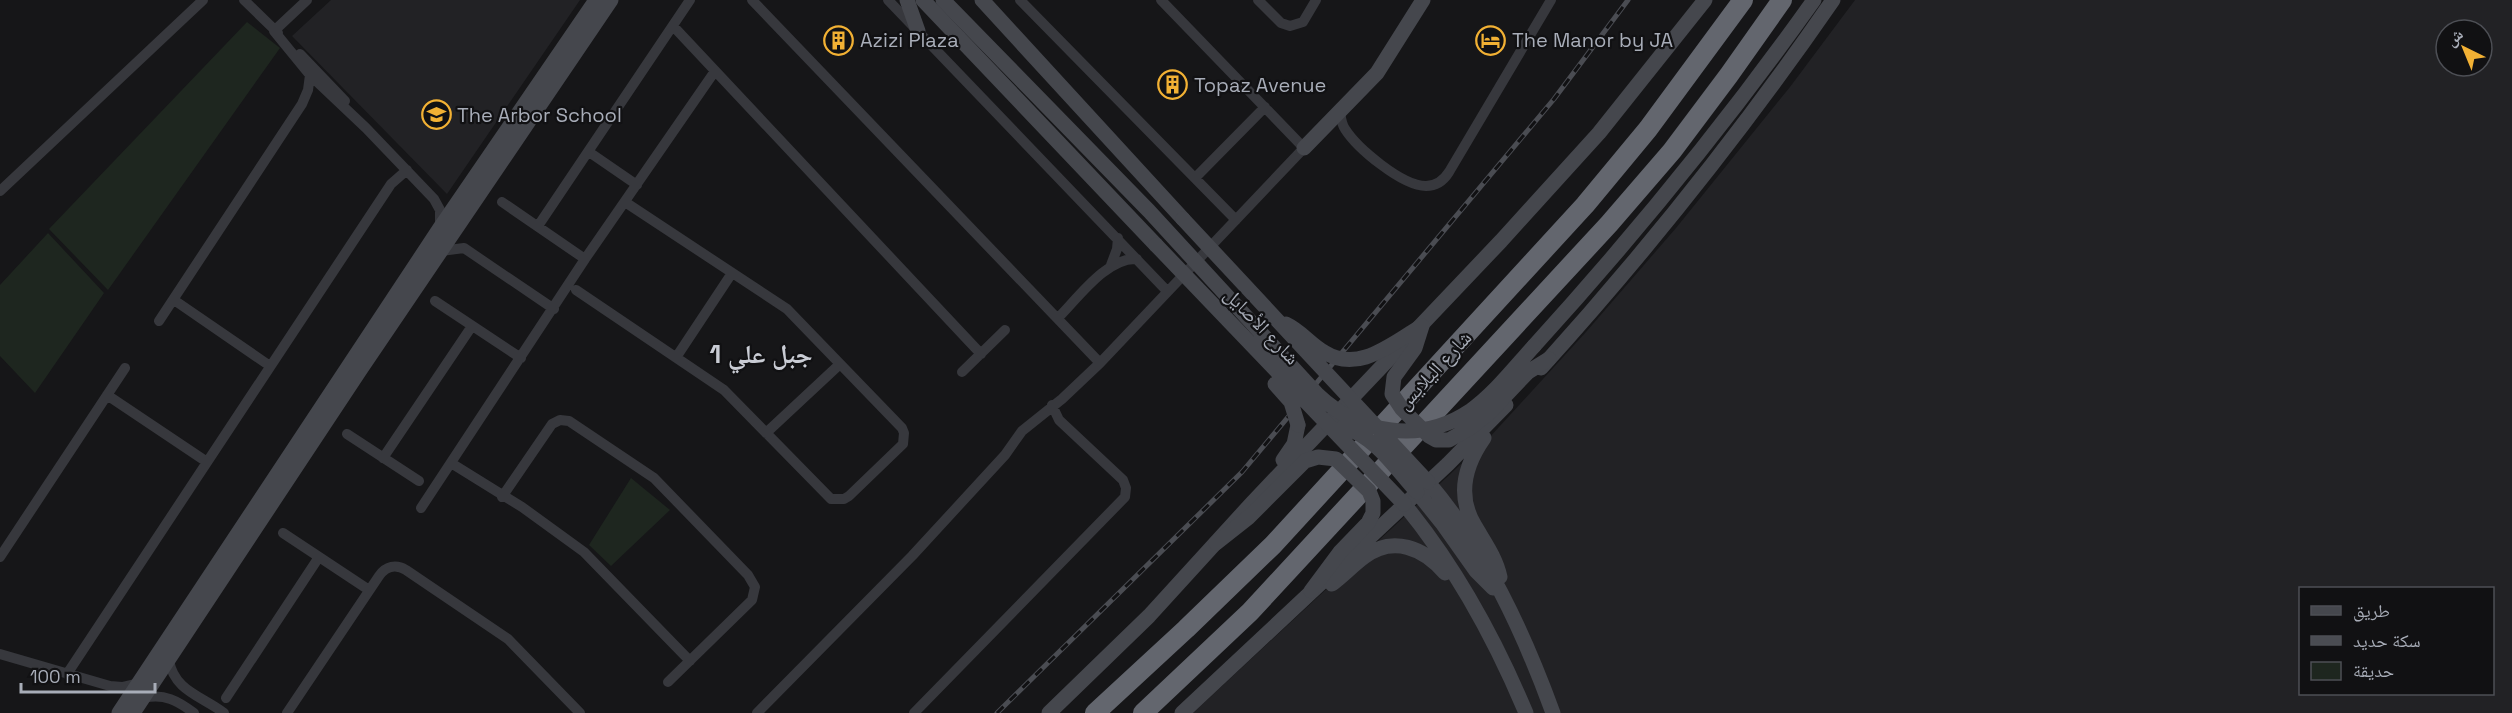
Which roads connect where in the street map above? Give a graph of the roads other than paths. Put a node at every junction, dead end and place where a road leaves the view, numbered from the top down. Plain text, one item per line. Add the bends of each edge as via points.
1 (203, 0) edge
2 (244, 0) edge
3 (307, 0) edge
4 (596, 0) edge
5 (611, 0) edge
6 (690, 0) edge
7 (752, 0) edge
8 (888, 0) edge
9 (907, 0) edge
10 (923, 0) edge
11 (943, 0) edge
12 (982, 0) edge
13 (1020, 0) edge
14 (1161, 0) edge
15 (1258, 0) edge
16 (1316, 0) edge
17 (1423, 0) edge
18 (1551, 0) edge
19 (1694, 0) edge
20 (1705, 0) edge
21 (1743, 0) edge
22 (1782, 0) edge
23 (1814, 0) edge
24 (1833, 0) edge
25 (674, 27) junction
26 (274, 31) junction
27 (918, 32) junction
28 (1666, 52) junction
29 (715, 71) junction
30 (310, 75) junction
31 (331, 96) junction
32 (302, 104) junction
33 (1265, 107) junction
34 (1340, 111) junction
35 (366, 128) junction
36 (1304, 148) junction
37 (589, 152) junction
38 (407, 170) junction
39 (1196, 177) junction
40 (637, 185) junction
41 (0, 191) edge
42 (464, 195) junction
43 (434, 199) junction
44 (502, 202) dead end
45 (625, 202) junction
46 (1236, 220) junction
47 (459, 224) junction
48 (538, 226) junction
49 (440, 228) junction
50 (1118, 238) junction
51 (464, 248) junction
52 (441, 251) junction
53 (585, 259) junction
54 (1137, 259) junction
55 (1111, 265) junction
56 (732, 273) junction
57 (576, 290) dead end
58 (1167, 291) junction
59 (174, 300) junction
60 (435, 301) dead end
61 (554, 309) junction
62 (1058, 318) junction
63 (1273, 318) junction
64 (159, 321) dead end
65 (472, 326) junction
66 (1422, 326) junction
67 (1005, 330) dead end
68 (1243, 337) junction
69 (981, 354) junction
70 (677, 356) junction
71 (521, 358) junction
72 (1549, 359) junction
73 (1100, 363) junction
74 (840, 364) junction
75 (270, 366) junction
76 (125, 368) dead end
77 (962, 372) dead end
78 (107, 395) junction
79 (1352, 400) junction
80 (1052, 405) junction
81 (1505, 407) junction
82 (1328, 424) junction
83 (766, 433) junction
84 (347, 434) dead end
85 (383, 458) junction
86 (207, 462) junction
87 (451, 463) junction
88 (419, 481) dead end
89 (1422, 487) junction
90 (502, 497) junction
91 (1252, 503) junction
92 (1404, 504) junction
93 (421, 508) dead end
94 (283, 532) dead end
95 (1216, 543) junction
96 (0, 557) edge
97 (319, 557) junction
98 (1463, 589) junction
99 (369, 590) junction
100 (1311, 591) junction
101 (1501, 592) junction
102 (0, 654) edge
103 (169, 660) junction
104 (690, 661) junction
105 (68, 674) junction
106 (668, 682) dead end
107 (139, 683) junction
108 (110, 686) junction
109 (144, 698) junction
110 (226, 698) dead end
111 (207, 702) junction
112 (290, 712) edge
113 (119, 713) edge
114 (133, 713) edge
115 (194, 713) edge
116 (200, 713) edge
117 (224, 713) edge
118 (580, 713) edge
119 (757, 713) edge
120 (915, 713) edge
121 (1049, 713) edge
122 (1095, 713) edge
123 (1143, 713) edge
124 (1182, 713) edge
125 (1526, 713) edge
126 (1553, 713) edge

1 - 41 street
2 - 26 street
3 - 26 street
4 - 42 main road
5 - 47 main road
6 - 25 street
7 - 62 street
8 - 27 street
9 - 27 main road
10 - 68 main road, شارع الأصايل, bridge
11 - 23 main road, bridge via 1142,203 1318,395 1346,416 1379,429 1403,431 1450,422 1479,404 1611,260 1702,150
12 - 63 main road, شارع الأصايل, bridge
13 - 39 street
14 - 33 street
15 - 16 street via 1281,23 1290,26 1303,22
17 - 34 main road via 1381,68
18 - 34 street via 1449,172 1438,183 1417,184 1383,165 1346,130
19 - 28 main road
20 - 28 main road
21 - 122 highway, شارع اليلايس via 1648,129 1569,222 1273,545
22 - 123 highway, شارع اليلايس via 1671,151 1609,224 1259,603
24 - 72 main road via 1782,74 1681,204
25 - 29 street
25 - 37 street
26 - 30 street
26 - 35 street via 318,72
27 - 50 street
28 - 66 main road via 1599,133
29 - 40 street
29 - 69 street
30 - 31 street
30 - 32 street
31 - 32 street via 315,97
31 - 35 street
32 - 59 street
33 - 36 street
33 - 39 street
34 - 36 main road
35 - 38 street
36 - 46 street
37 - 40 street
37 - 48 street
38 - 43 street
38 - 75 street via 391,184
39 - 46 street
40 - 45 street
42 - 43 street
42 - 49 main road
43 - 49 street via 440,210
44 - 48 street
45 - 53 street
45 - 56 street
46 - 58 street
47 - 51 street
47 - 52 main road
48 - 53 street
49 - 107 main road
50 - 54 street
50 - 55 street
51 - 52 street
51 - 61 street
52 - 103 main road
53 - 61 street
54 - 55 street
54 - 58 street
55 - 62 street
56 - 70 street
56 - 74 street via 786,309
57 - 70 street
58 - 73 street
59 - 64 street
59 - 75 street
60 - 65 street
61 - 71 street
62 - 73 street
63 - 66 main road, bridge via 1326,353 1347,360 1370,357
63 - 79 main road, شارع الأصايل, bridge
65 - 71 street
65 - 85 street
66 - 72 main road, bridge via 1415,348 1394,377 1392,394 1402,409 1436,440 1454,438 1470,429 1528,372
66 - 79 main road, bridge
67 - 69 street
68 - 82 main road, شارع الأصايل, bridge
68 - 91 main road, bridge via 1256,361 1291,402 1298,425 1291,449 1262,483
69 - 77 street
70 - 83 street via 724,390
71 - 87 street
72 - 81 main road, bridge
73 - 80 street
74 - 83 street
74 - 83 street via 904,433 903,444 849,496 837,500 826,495
75 - 86 street
76 - 78 street
78 - 86 street
78 - 96 street
79 - 82 main road, bridge
79 - 89 main road, شارع الأصايل, bridge
80 - 119 street via 1022,431 1005,455 912,556
80 - 120 street via 1059,420 1123,480 1125,497
81 - 89 main road
81 - 101 main road via 1471,458 1464,488 1468,513 1497,567
82 - 89 main road, bridge via 1367,438
82 - 91 main road
82 - 92 main road, شارع الأصايل, bridge
84 - 85 street
85 - 88 street
86 - 105 street
87 - 90 street
87 - 93 street
89 - 92 main road, bridge
89 - 101 main road via 1481,578
90 - 104 street via 589,556
90 - 104 street via 552,424 560,420 569,421 654,478 748,575 755,587 752,600
91 - 95 main road, bridge
92 - 98 main road, شارع الأصايل
92 - 100 main road, bridge
94 - 97 street
95 - 100 main road, bridge via 1249,517 1305,461 1318,457 1336,459 1369,490 1373,513
95 - 121 main road via 1125,640
97 - 99 street
97 - 110 street
98 - 100 main road via 1428,555 1395,546 1370,553 1332,584
98 - 125 main road, شارع الأصايل
99 - 112 street
99 - 118 street via 385,569 406,570 508,639
100 - 124 main road
101 - 126 main road
102 - 105 street
103 - 109 main road
103 - 111 street via 180,685
104 - 106 street
105 - 108 street
107 - 108 street
107 - 113 main road
108 - 113 street
109 - 114 main road
109 - 115 street via 167,697
111 - 116 street
111 - 117 street

